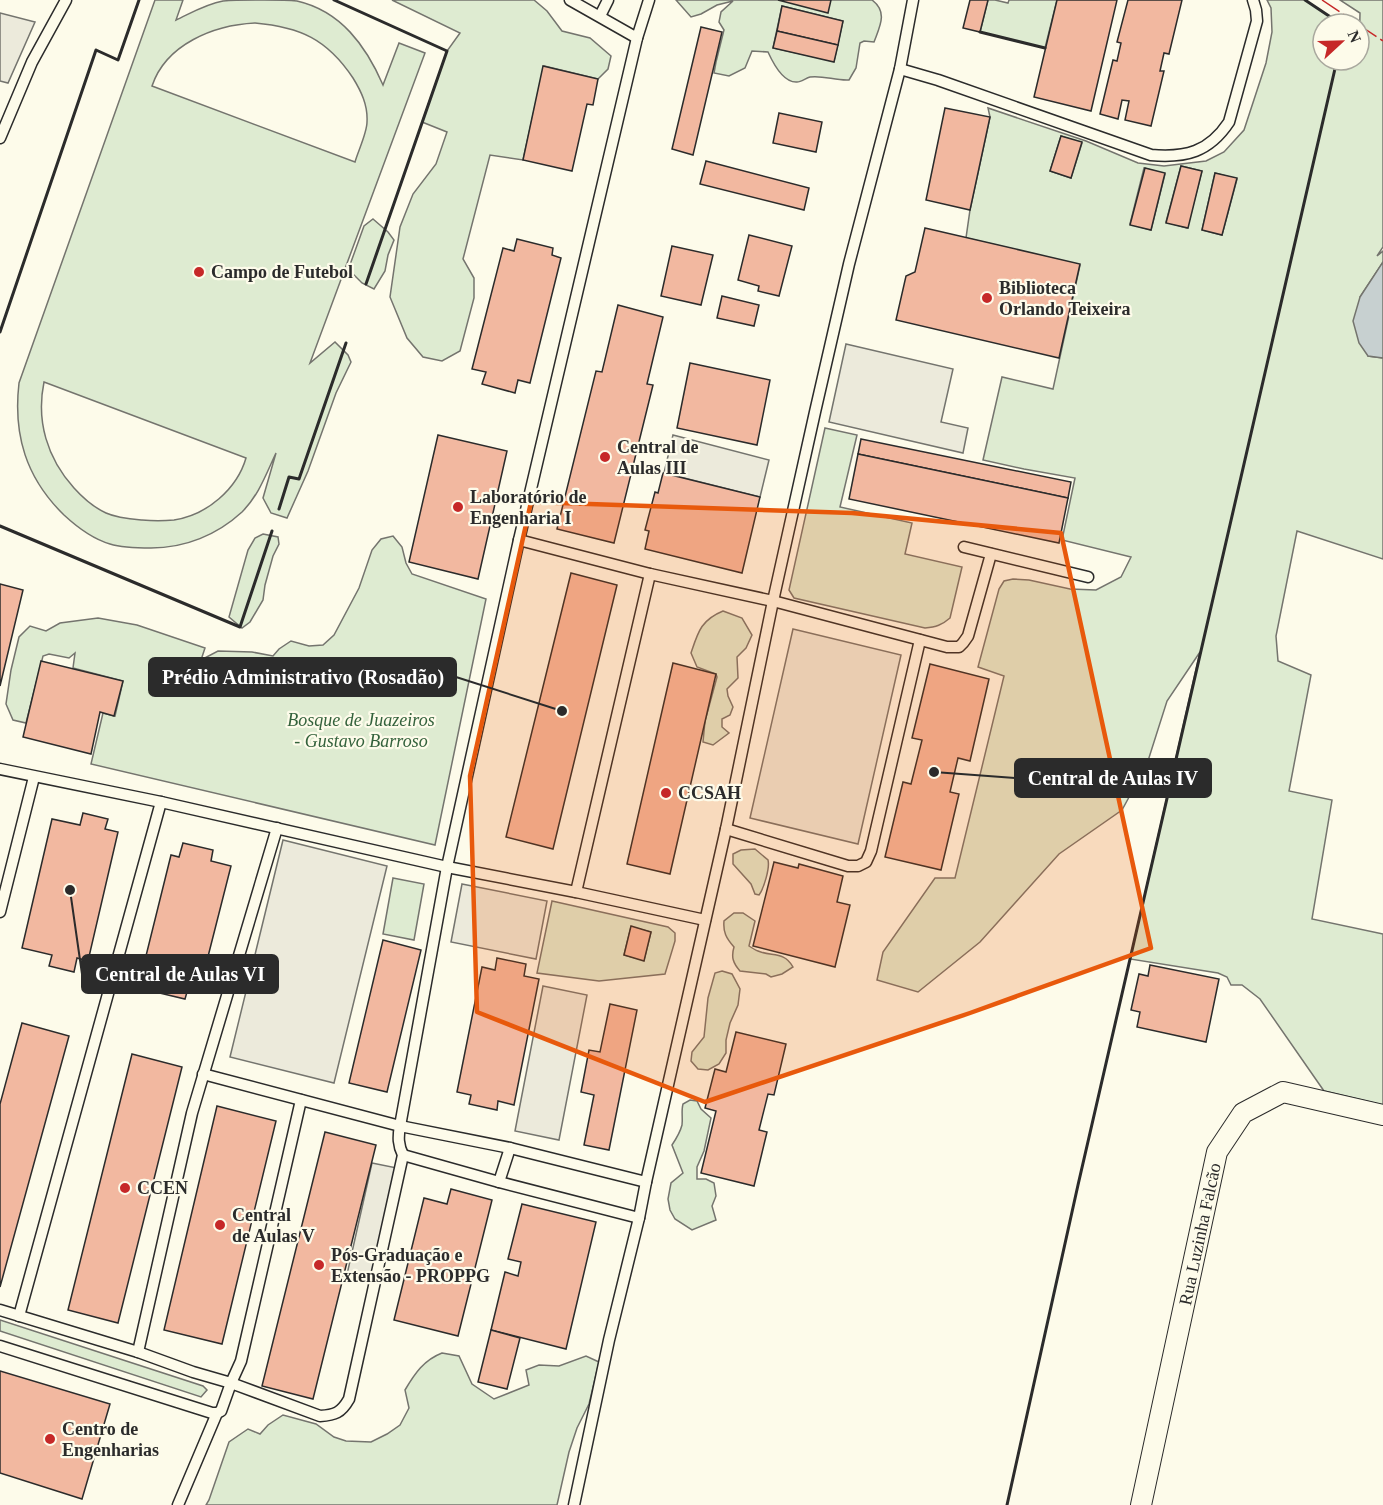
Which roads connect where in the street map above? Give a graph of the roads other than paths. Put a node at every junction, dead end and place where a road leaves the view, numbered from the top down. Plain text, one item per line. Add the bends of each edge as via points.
1 (66, 0) edge
2 (570, 0) edge
3 (608, 0) edge
4 (649, 0) edge
5 (913, 0) edge
6 (1253, 0) edge
7 (600, 16) junction
8 (637, 38) junction
9 (900, 69) junction
10 (0, 138) edge
11 (519, 540) junction
12 (964, 547) dead end
13 (991, 554) junction
14 (650, 574) junction
15 (1088, 577) dead end
16 (773, 602) junction
17 (920, 640) junction
18 (0, 770) edge
19 (34, 777) junction
20 (161, 802) junction
21 (277, 828) junction
22 (726, 829) junction
23 (447, 867) junction
24 (576, 892) junction
25 (0, 912) edge
26 (705, 920) junction
27 (204, 1074) junction
28 (301, 1100) junction
29 (1383, 1115) edge
30 (400, 1126) junction
31 (510, 1148) junction
32 (403, 1155) junction
33 (499, 1182) junction
34 (646, 1182) junction
35 (639, 1218) junction
36 (0, 1310) edge
37 (19, 1316) junction
38 (0, 1346) edge
39 (138, 1352) junction
40 (231, 1383) junction
41 (217, 1413) junction
42 (178, 1505) edge
43 (574, 1505) edge
44 (1141, 1505) edge

1 - 10 lane via 32,62
2 - 7 lane
3 - 7 lane
4 - 8 lane
5 - 9 lane
6 - 9 lane via 1257,21 1229,122 1207,147 1182,155 1151,155
7 - 8 lane
8 - 11 lane
9 - 16 lane via 849,264
11 - 14 lane
11 - 23 lane
12 - 13 lane
13 - 15 lane
13 - 17 lane via 963,643 953,647
14 - 16 lane
14 - 24 lane
16 - 17 lane
16 - 22 lane
17 - 22 lane via 866,862 848,866
18 - 19 lane
19 - 20 lane
19 - 25 lane
20 - 21 lane
20 - 37 lane
21 - 23 lane
21 - 27 lane
22 - 26 lane
23 - 24 lane
23 - 30 lane
24 - 26 lane
26 - 34 lane
27 - 28 lane
27 - 39 lane
28 - 30 lane
28 - 40 lane via 241,1360
29 - 44 street, Rua Luzinha Falcão via 1282,1092 1243,1113 1217,1152
30 - 31 lane
30 - 32 lane via 399,1147
31 - 33 lane
31 - 34 lane
32 - 33 lane
32 - 40 lane via 344,1408 333,1415 320,1416
33 - 35 lane
34 - 35 lane
35 - 43 lane
36 - 37 lane
37 - 39 lane
38 - 41 lane
39 - 40 lane
40 - 41 lane
41 - 42 lane

